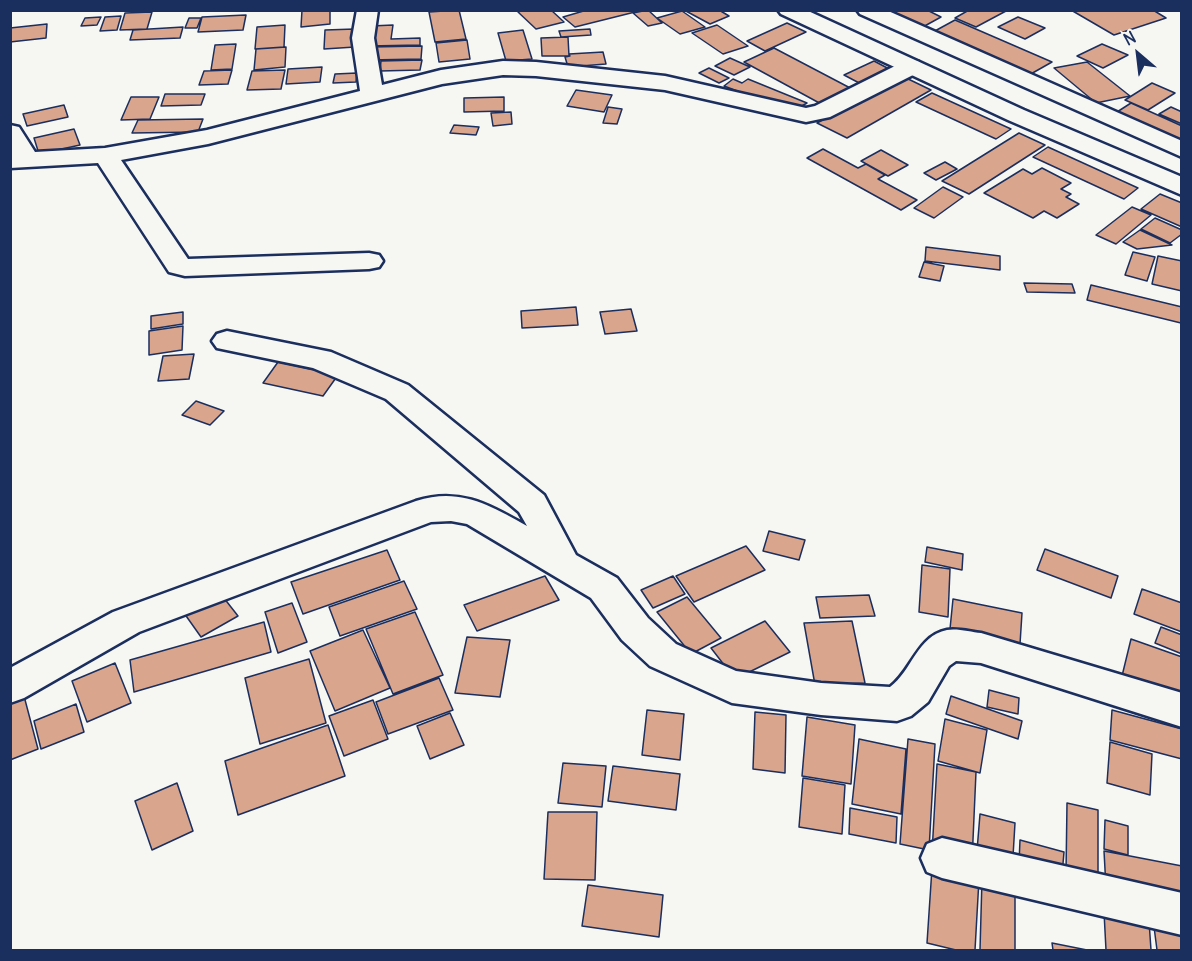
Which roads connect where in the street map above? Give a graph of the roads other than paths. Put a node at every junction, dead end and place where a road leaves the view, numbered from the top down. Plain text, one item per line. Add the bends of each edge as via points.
1 (368, 10) edge
2 (788, 10) edge
3 (867, 10) edge
4 (911, 67) junction
5 (372, 94) junction
6 (10, 132) edge
7 (1182, 150) edge
8 (105, 155) junction
9 (19, 161) edge
10 (1182, 187) edge
11 (369, 261) dead end
12 (227, 340) dead end
13 (564, 565) junction
14 (10, 687) edge
15 (1182, 710) edge
16 (942, 858) dead end
17 (1182, 914) edge

1 - 5 street via 363,38
2 - 4 street
3 - 7 street
4 - 5 street via 822,112 806,115 665,83 536,69 503,68 441,76
4 - 10 street
5 - 8 street via 208,137
6 - 9 street
8 - 9 street
8 - 11 street via 179,266
12 - 13 street via 320,359 397,392 532,504
13 - 14 street via 476,513 451,508 428,510 126,622
13 - 15 street via 604,588 634,629 663,655 732,687 897,704 914,691 936,655 949,645 981,648
16 - 17 street

